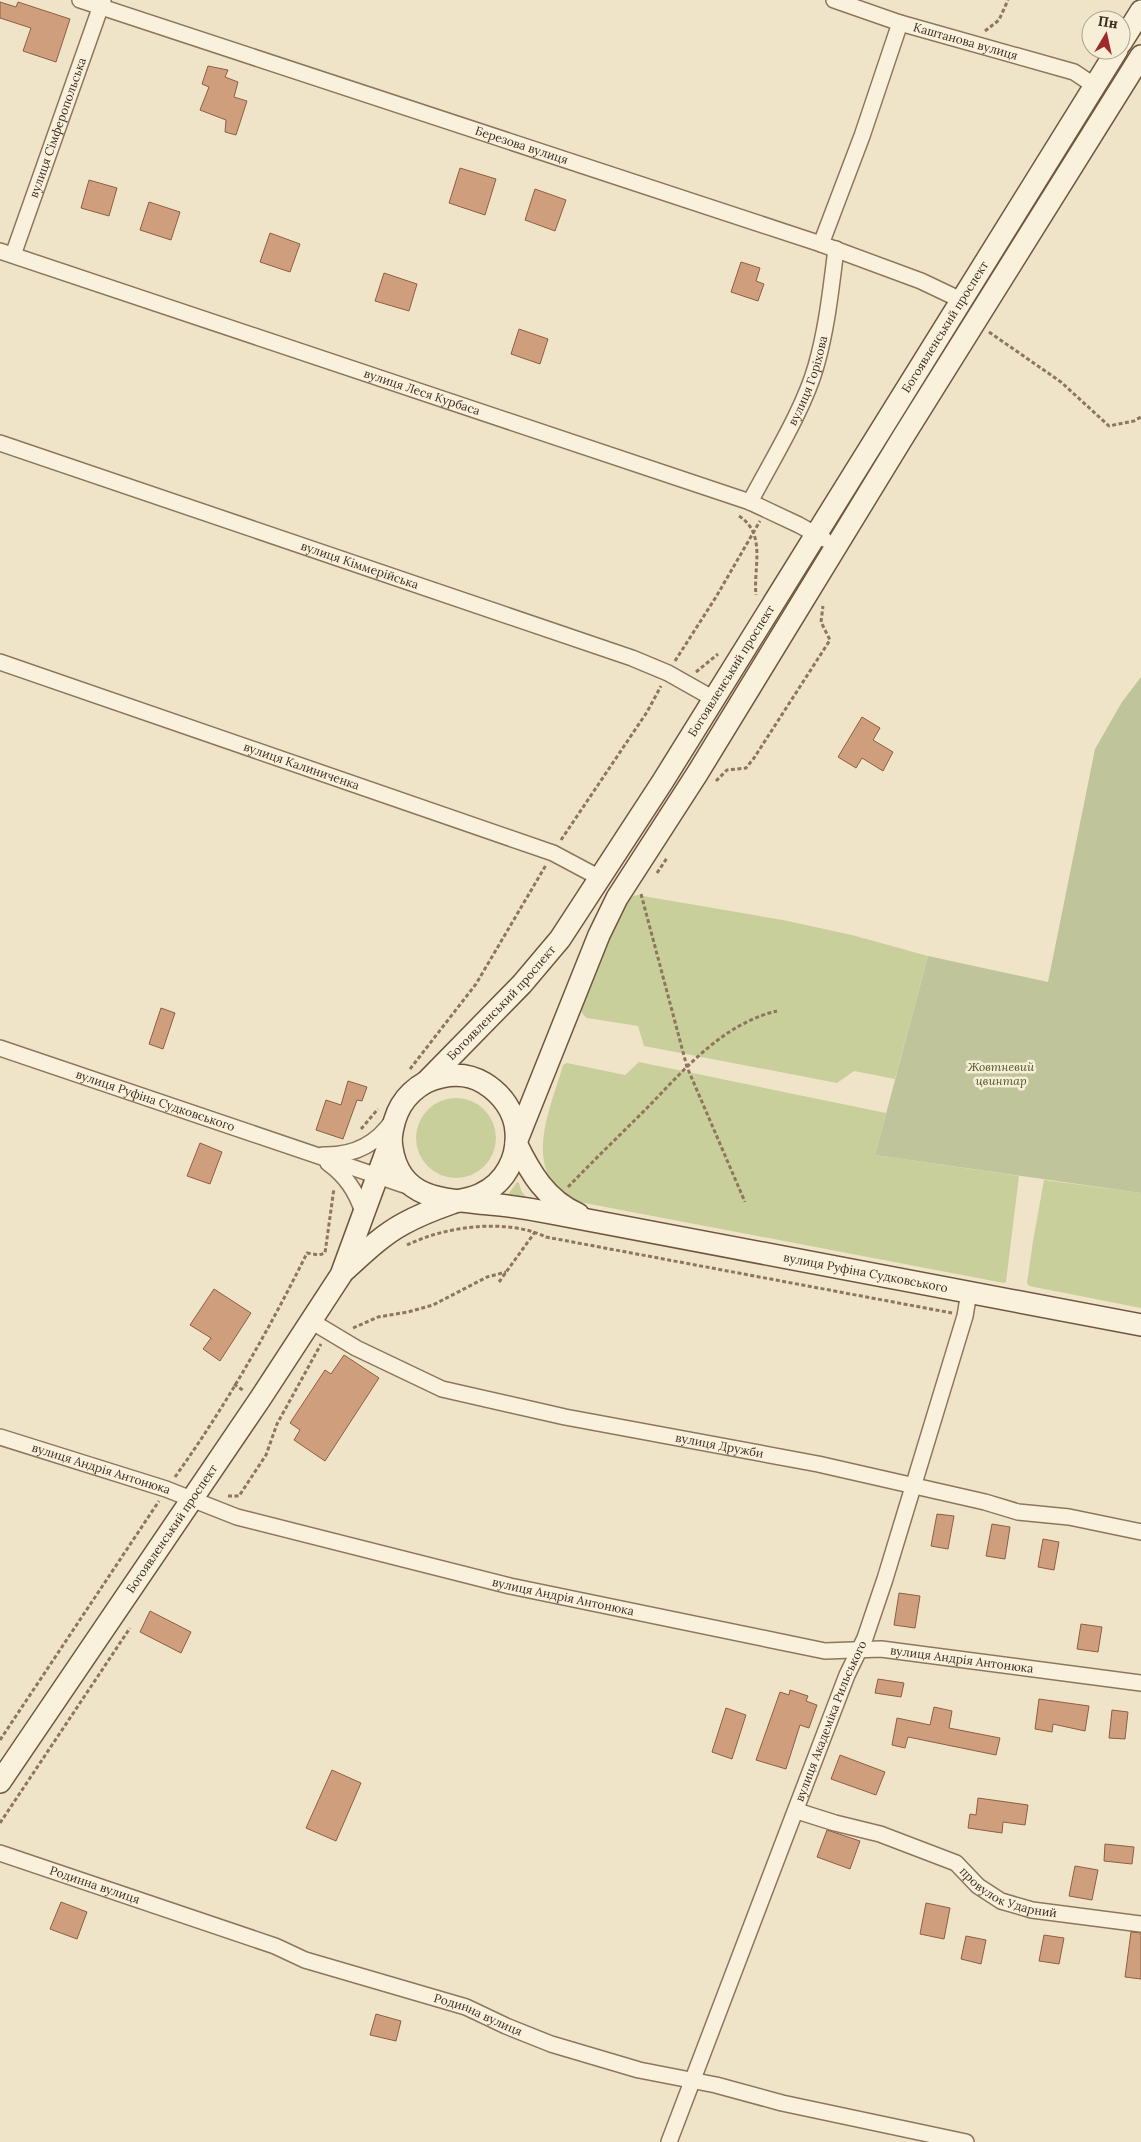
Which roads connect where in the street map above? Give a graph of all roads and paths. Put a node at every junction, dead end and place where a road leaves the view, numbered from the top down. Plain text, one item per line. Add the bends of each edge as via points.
1 (80, 0) edge
2 (834, 0) edge
3 (1008, 0) edge
4 (102, 4) edge
5 (1141, 11) edge
6 (900, 23) junction
7 (1131, 27) edge
8 (969, 43) junction
9 (1141, 56) edge
10 (1111, 60) edge
11 (1094, 86) junction
12 (821, 244) junction
13 (836, 249) junction
14 (6, 253) edge
15 (961, 300) junction
16 (975, 322) junction
17 (1141, 417) edge
18 (0, 443) edge
19 (750, 502) junction
20 (765, 509) junction
21 (737, 515) dead end
22 (754, 533) junction
23 (816, 534) junction
24 (837, 547) junction
25 (756, 599) dead end
26 (720, 653) dead end
27 (0, 662) edge
28 (668, 673) junction
29 (714, 699) junction
30 (552, 853) junction
31 (600, 878) junction
32 (640, 892) dead end
33 (778, 1011) dead end
34 (0, 1048) edge
35 (687, 1067) junction
36 (417, 1077) junction
37 (388, 1122) junction
38 (516, 1141) junction
39 (310, 1152) junction
40 (344, 1154) junction
41 (338, 1170) junction
42 (376, 1176) junction
43 (417, 1189) junction
44 (458, 1201) junction
45 (745, 1202) dead end
46 (554, 1207) junction
47 (363, 1212) junction
48 (535, 1231) junction
49 (401, 1249) dead end
50 (506, 1272) junction
51 (340, 1275) junction
52 (499, 1282) dead end
53 (969, 1292) junction
54 (964, 1316) junction
55 (1141, 1325) edge
56 (320, 1326) junction
57 (0, 1436) edge
58 (914, 1486) junction
59 (166, 1489) junction
60 (191, 1500) junction
61 (211, 1507) junction
62 (1141, 1532) edge
63 (134, 1622) dead end
64 (859, 1650) junction
65 (1141, 1683) edge
66 (0, 1740) edge
67 (0, 1782) edge
68 (797, 1811) junction
69 (0, 1823) edge
70 (0, 1853) edge
71 (1141, 1924) edge
72 (693, 2080) junction
73 (668, 2142) edge
74 (966, 2142) edge

1 - 4 street, Березова вулиця
2 - 6 street, Каштанова вулиця
3 - 8 path via 999,20
4 - 12 street, Березова вулиця
4 - 14 street, вулиця Сімферопольська
5 - 7 main road
6 - 8 street, Каштанова вулиця
6 - 12 street
8 - 11 street, Каштанова вулиця via 1074,72
9 - 16 main road, Богоявленський проспект
10 - 11 main road, Богоявленський проспект
11 - 15 main road, Богоявленський проспект
12 - 13 street, Березова вулиця
13 - 15 street, Березова вулиця
13 - 19 street, вулиця Горіхова via 816,367
14 - 19 street, вулиця Леся Курбаса
15 - 23 main road, Богоявленський проспект
16 - 17 path via 1061,382 1109,426 1134,422
16 - 24 main road, Богоявленський проспект
18 - 28 street, вулиця Кіммерійська
19 - 20 street, вулиця Леся Курбаса
20 - 22 path
20 - 23 street, вулиця Леся Курбаса
21 - 22 path
22 - 25 path via 757,549
22 - 28 path
23 - 24 street, вулиця Леся Курбаса
23 - 29 main road, Богоявленський проспект
24 - 38 main road, Богоявленський проспект via 617,898
26 - 28 path via 697,672
27 - 30 street, вулиця Калиниченка
28 - 29 street, вулиця Кіммерійська
28 - 30 path via 647,712
29 - 31 main road, Богоявленський проспект
30 - 31 street, вулиця Калиниченка
30 - 36 path via 476,984
31 - 36 main road, Богоявленський проспект via 560,939 522,984
32 - 35 path
33 - 35 path via 758,1016 722,1036
34 - 39 street, вулиця Руфіна Судковського
35 - 45 path
35 - 46 path via 562,1193
36 - 37 main road, Богоявленський проспект
36 - 38 main road via 454,1076 483,1082 508,1106
37 - 40 street, вулиця Руфіна Судковського via 378,1138
37 - 40 path via 351,1140
37 - 42 main road, Богоявленський проспект
37 - 43 main road via 393,1155 400,1170
38 - 44 main road, Богоявленський проспект via 508,1169 497,1184 482,1194
38 - 46 main road, вулиця Руфіна Судковського
39 - 40 street, вулиця Руфіна Судковського
39 - 41 street, вулиця Руфіна Судковського
39 - 42 street, вулиця Руфіна Судковського
41 - 47 street, вулиця Руфіна Судковського via 358,1197
41 - 59 path via 325,1253 307,1253 291,1287 236,1381
42 - 43 street, вулиця Руфіна Судковського
42 - 47 main road, Богоявленський проспект
43 - 44 main road, вулиця Руфіна Судковського via 436,1198
44 - 46 main road, вулиця Руфіна Судковського
44 - 51 main road, Богоявленський проспект via 394,1229
46 - 48 path
46 - 53 main road, вулиця Руфіна Судковського via 592,1221
47 - 51 main road, Богоявленський проспект
48 - 49 path via 491,1226 458,1229
48 - 50 path
48 - 54 path via 546,1237
50 - 52 path
50 - 56 path via 487,1276 433,1305 378,1317 351,1329
51 - 56 main road, Богоявленський проспект
53 - 54 street, вулиця Академіка Рильського
53 - 55 main road, вулиця Руфіна Судковського
54 - 58 street, вулиця Академіка Рильського
56 - 58 street, вулиця Дружби via 356,1348 442,1388 565,1417 818,1464
56 - 60 main road, Богоявленський проспект
56 - 61 path via 266,1455 239,1496 226,1497
57 - 59 street, вулиця Андрія Антонюка
58 - 62 street, вулиця Дружби via 1018,1512
58 - 64 street, вулиця Академіка Рильського via 866,1638
59 - 60 street, вулиця Андрія Антонюка
59 - 66 path
60 - 61 street, вулиця Андрія Антонюка
60 - 67 main road, Богоявленський проспект
61 - 64 street, вулиця Андрія Антонюка via 280,1529 510,1586 825,1651
63 - 69 path
64 - 65 street, вулиця Андрія Антонюка via 881,1649
64 - 68 street, вулиця Академіка Рильського
68 - 71 street, провулок Ударний via 880,1834 956,1863 978,1886 1001,1901 1032,1910
68 - 72 street, вулиця Академіка Рильського
70 - 72 street, Родинна вулиця via 258,1940 305,1960 466,2007 551,2044 639,2070
72 - 73 street, вулиця Академіка Рильського
72 - 74 street, Родинна вулиця via 782,2103

